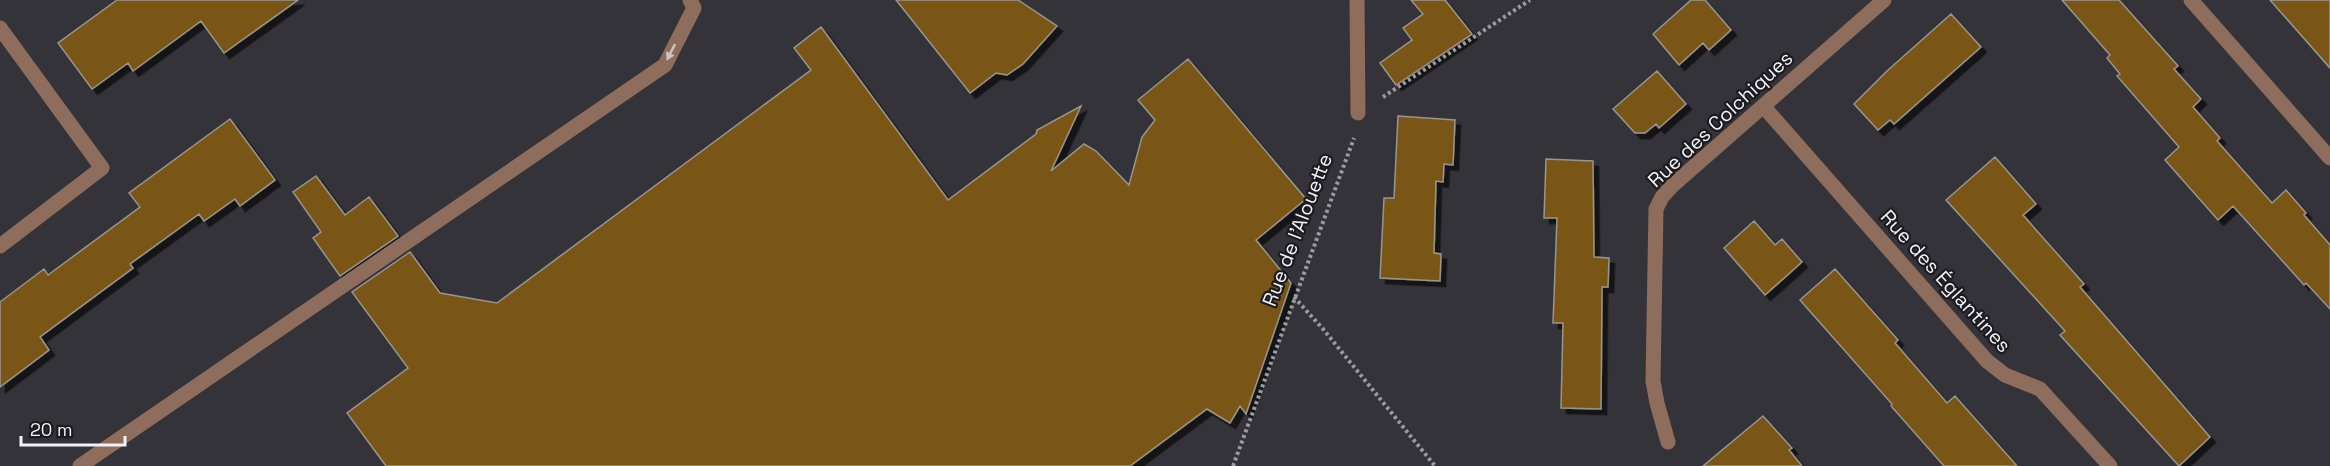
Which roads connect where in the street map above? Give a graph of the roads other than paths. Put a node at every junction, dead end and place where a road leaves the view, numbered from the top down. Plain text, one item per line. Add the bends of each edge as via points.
1 (690, 0) edge
2 (1357, 0) edge
3 (1884, 0) edge
4 (2191, 0) edge
5 (0, 28) edge
6 (1764, 107) junction
7 (1358, 112) road end
8 (2330, 158) edge
9 (0, 246) edge
10 (1668, 442) dead end
11 (80, 466) edge
12 (2110, 466) edge

1 -> 11 street via 694,9 665,65
2 - 7 street
3 - 6 street, Rue des Colchiques
4 - 8 street
5 - 9 street via 102,168
6 - 10 street, Rue des Colchiques via 1673,185 1656,209 1653,381
6 - 12 street, Rue des Églantines via 1987,362 2048,396

